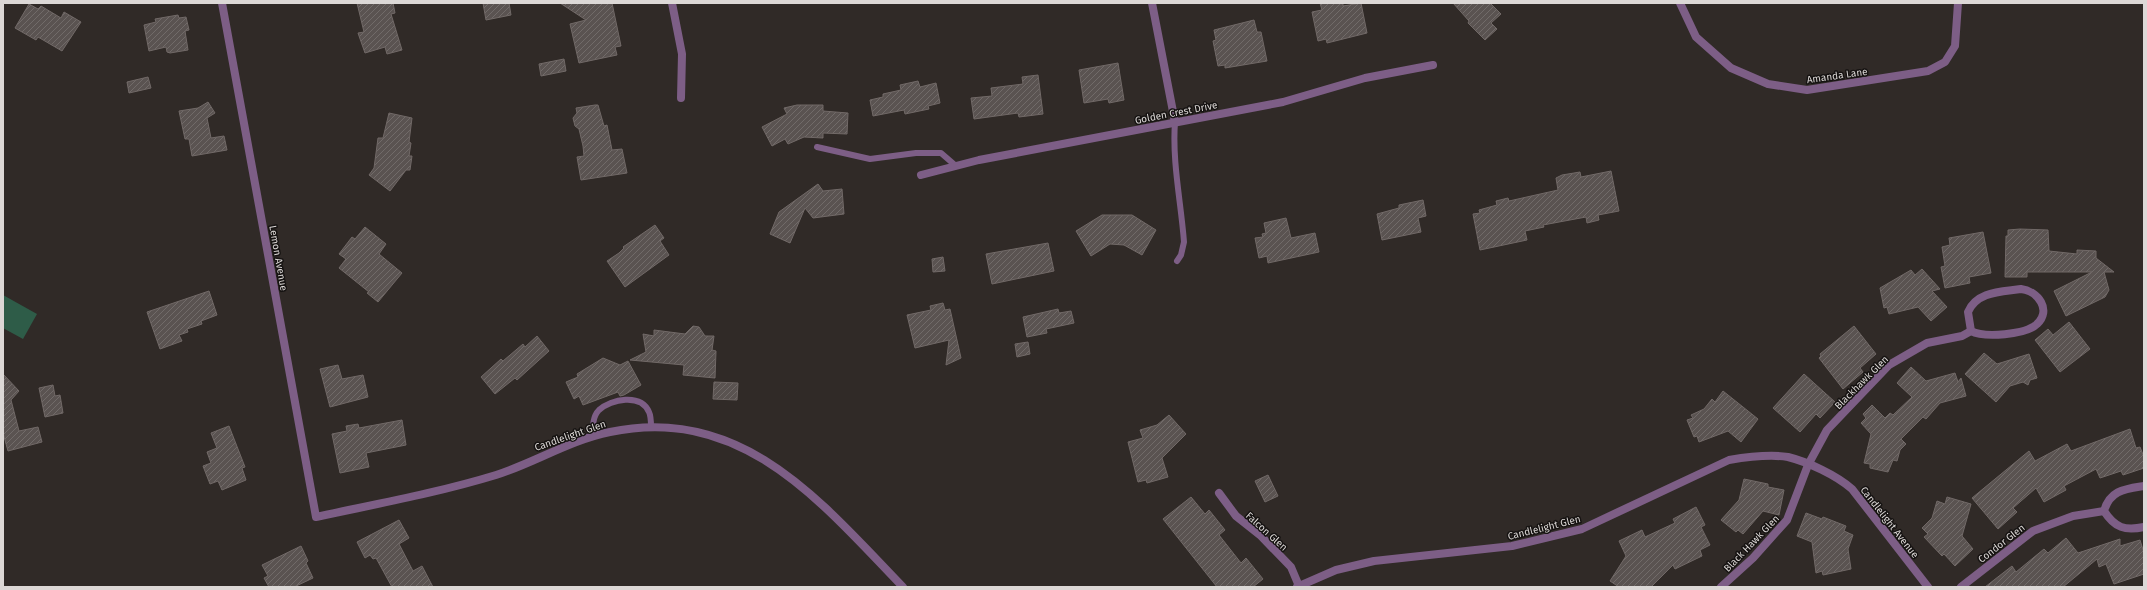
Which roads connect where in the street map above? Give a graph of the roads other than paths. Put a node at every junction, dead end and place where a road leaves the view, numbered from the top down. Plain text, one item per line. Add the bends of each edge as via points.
1 (222, 3) edge
2 (672, 3) edge
3 (1152, 3) edge
4 (1680, 3) edge
5 (1958, 3) edge
6 (1433, 65) dead end
7 (681, 98) dead end
8 (1175, 122) junction
9 (817, 147) dead end
10 (956, 166) junction
11 (921, 175) dead end
12 (1177, 261) dead end
13 (1971, 331) junction
14 (651, 427) junction
15 (593, 437) junction
16 (1808, 465) junction
17 (2144, 486) edge
18 (1219, 493) dead end
19 (2104, 511) junction
20 (316, 517) joint
21 (2144, 528) edge
22 (1298, 586) edge
23 (903, 587) edge
24 (1721, 587) edge
25 (1928, 587) edge
26 (1961, 587) edge

1 - 20 street, Lemon Avenue
2 - 7 street via 682,54
3 - 8 street
4 - 5 street, Amanda Lane via 1696,37 1731,68 1768,84 1807,90 1928,71 1945,62 1955,46
6 - 8 street, Golden Crest Drive via 1365,78 1283,102
8 - 10 street, Golden Crest Drive
8 - 12 lane via 1173,140 1184,242
9 - 10 lane via 870,159 916,153 941,153
10 - 11 street, Golden Crest Drive
13 - 13 street via 1989,336 2029,329 2041,319 2044,309 2034,293 2021,289 1984,296 1971,305 1968,312
13 - 16 street, Blackhawk Glen via 1962,336 1927,343 1889,365 1827,430
14 - 15 street, Candlelight Glen via 610,432
14 - 15 lane via 649,412 643,404 627,399 612,402 598,410 593,423
14 - 23 street, Candlelight Glen via 662,426 698,432 727,440 773,464 820,502
15 - 20 street, Candlelight Glen via 555,449 497,474 409,497
16 - 22 street, Candlelight Glen via 1788,457 1748,456 1729,460 1582,529 1512,546 1374,561 1336,570
16 - 24 street, Black Hawk Glen via 1787,520
16 - 25 street, Candlelight Avenue via 1838,478 1852,488
17 - 19 street via 2118,490 2111,496
18 - 22 street, Falcon Glen via 1236,516 1260,535 1291,567
19 - 21 street via 2110,520 2123,529
19 - 26 street, Condor Glen via 2073,516 2033,531

